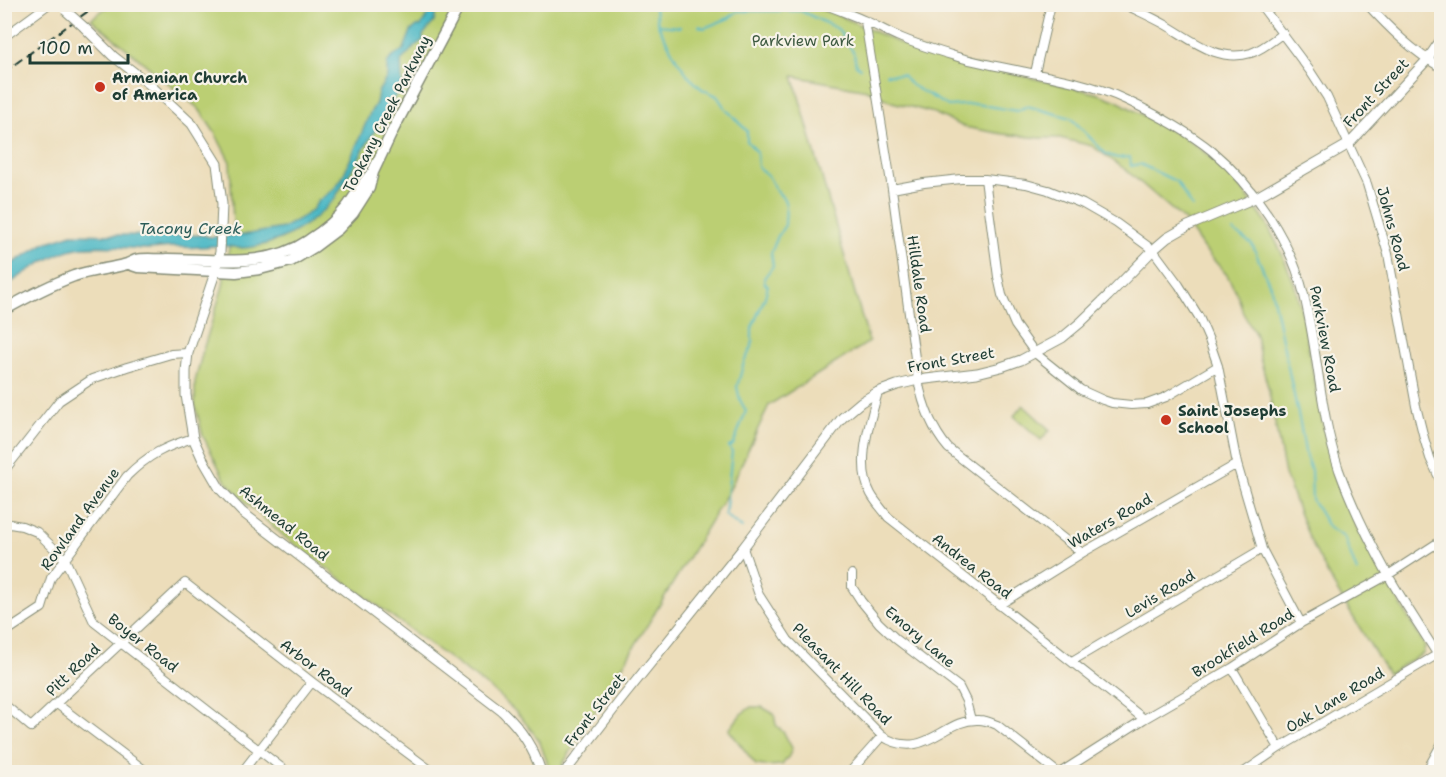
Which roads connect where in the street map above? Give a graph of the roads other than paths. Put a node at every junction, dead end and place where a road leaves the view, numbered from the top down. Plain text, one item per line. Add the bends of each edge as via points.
1 (49, 4) edge
2 (460, 4) edge
3 (824, 4) edge
4 (1051, 4) edge
5 (1124, 4) edge
6 (1260, 4) edge
7 (1367, 4) edge
8 (62, 7) edge
9 (866, 21) junction
10 (1282, 33) junction
11 (4, 37) edge
12 (1442, 38) edge
13 (1427, 60) junction
14 (1442, 68) edge
15 (1035, 73) junction
16 (1348, 144) junction
17 (373, 172) junction
18 (985, 179) junction
19 (892, 189) junction
20 (1255, 198) junction
21 (1153, 250) junction
22 (218, 261) junction
23 (4, 310) edge
24 (188, 353) junction
25 (1035, 353) junction
26 (1218, 366) junction
27 (918, 380) junction
28 (878, 392) junction
29 (194, 438) junction
30 (1237, 464) junction
31 (4, 471) edge
32 (1442, 484) edge
33 (4, 523) edge
34 (1442, 540) edge
35 (743, 548) junction
36 (1262, 549) junction
37 (1082, 553) junction
38 (65, 559) junction
39 (852, 574) dead end
40 (1388, 575) junction
41 (185, 583) joint
42 (999, 605) junction
43 (1301, 623) junction
44 (4, 633) edge
45 (120, 643) junction
46 (1440, 656) edge
47 (1072, 661) junction
48 (1232, 668) junction
49 (312, 682) junction
50 (4, 704) edge
51 (57, 704) junction
52 (1144, 719) junction
53 (971, 720) junction
54 (882, 736) junction
55 (1442, 743) edge
56 (1279, 748) junction
57 (259, 751) junction
58 (142, 771) edge
59 (242, 772) edge
60 (287, 772) edge
61 (433, 772) edge
62 (541, 772) edge
63 (565, 772) edge
64 (850, 772) edge
65 (1059, 772) edge
66 (1244, 772) edge
67 (1426, 772) edge

1 - 11 street
2 - 17 main road, Tookany Creek Parkway
3 - 9 street, Parkview Road
4 - 15 street
5 - 10 street via 1205,49 1224,54 1252,53
6 - 10 street, Johns Road
7 - 13 street
8 - 22 street, Ashmead Road, bridge via 196,129 217,164 222,204
9 - 15 street, Parkview Road via 952,55
9 - 19 street, Hilldale Road
10 - 16 street, Johns Road via 1327,97
12 - 13 street, Front Street
13 - 14 street
13 - 16 street, Front Street
15 - 20 street, Parkview Road via 1096,87 1174,126 1212,151
16 - 20 street, Front Street
16 - 32 street, Johns Road via 1367,184 1388,254 1416,406 1430,458
17 - 22 main road, Tookany Creek Parkway via 332,223 308,241 267,258
17 - 22 main road, Tookany Creek Parkway via 369,188 338,230 291,261 236,272
18 - 19 street via 961,178
18 - 21 street via 1026,184 1067,197 1116,223
18 - 25 street via 1002,295 1015,325
19 - 27 street, Hilldale Road
20 - 21 street, Front Street via 1188,226
20 - 40 street, Parkview Road via 1289,250 1304,293 1331,443 1357,514
21 - 25 street, Front Street via 1080,323
21 - 26 street via 1199,317
22 - 23 main road, Tookany Creek Parkway via 138,267 129,264 96,270
22 - 24 street, Ashmead Road
24 - 29 street, Ashmead Road via 186,395
24 - 31 street via 171,354 92,379 59,401
25 - 26 street via 1081,390 1103,400 1131,405 1166,397
25 - 27 street, Front Street via 977,373
26 - 30 street
27 - 28 street, Front Street
27 - 37 street, Hilldale Road via 928,418 948,448
28 - 35 street, Front Street via 842,418
28 - 42 street, Andrea Road via 864,454 871,494 888,518
29 - 38 street, Rowland Avenue via 166,447 138,465
29 - 62 street, Ashmead Road via 220,489 242,512 503,712 527,742
30 - 36 street
30 - 37 street, Waters Road
33 - 38 street, Boyer Road via 37,532
34 - 40 street, Brookfield Road
35 - 54 street, Pleasant Hill Road via 759,595 788,640
35 - 63 street, Front Street
36 - 43 street
36 - 47 street, Levis Road
37 - 42 street, Waters Road
38 - 44 street, Rowland Avenue via 51,578 42,608
38 - 45 street, Boyer Road via 94,622
39 - 53 street, Emory Lane via 852,587 879,623 959,687
40 - 43 street, Brookfield Road
40 - 46 street, Parkview Road
41 - 45 street, Pitt Road
41 - 49 street, Arbor Road
42 - 47 street, Andrea Road
43 - 48 street, Brookfield Road
45 - 51 street, Pitt Road
45 - 57 street, Boyer Road
46 - 56 street, Oak Lane Road
47 - 52 street, Andrea Road
48 - 52 street, Brookfield Road
48 - 56 street
49 - 57 street
49 - 61 street, Arbor Road
50 - 51 street, Pitt Road via 31,727
51 - 58 street
52 - 65 street, Brookfield Road
53 - 54 street, Pleasant Hill Road via 920,744 898,743
53 - 65 street via 997,725
54 - 64 street
55 - 67 street
56 - 66 street, Oak Lane Road
57 - 59 street
57 - 60 street, Boyer Road

